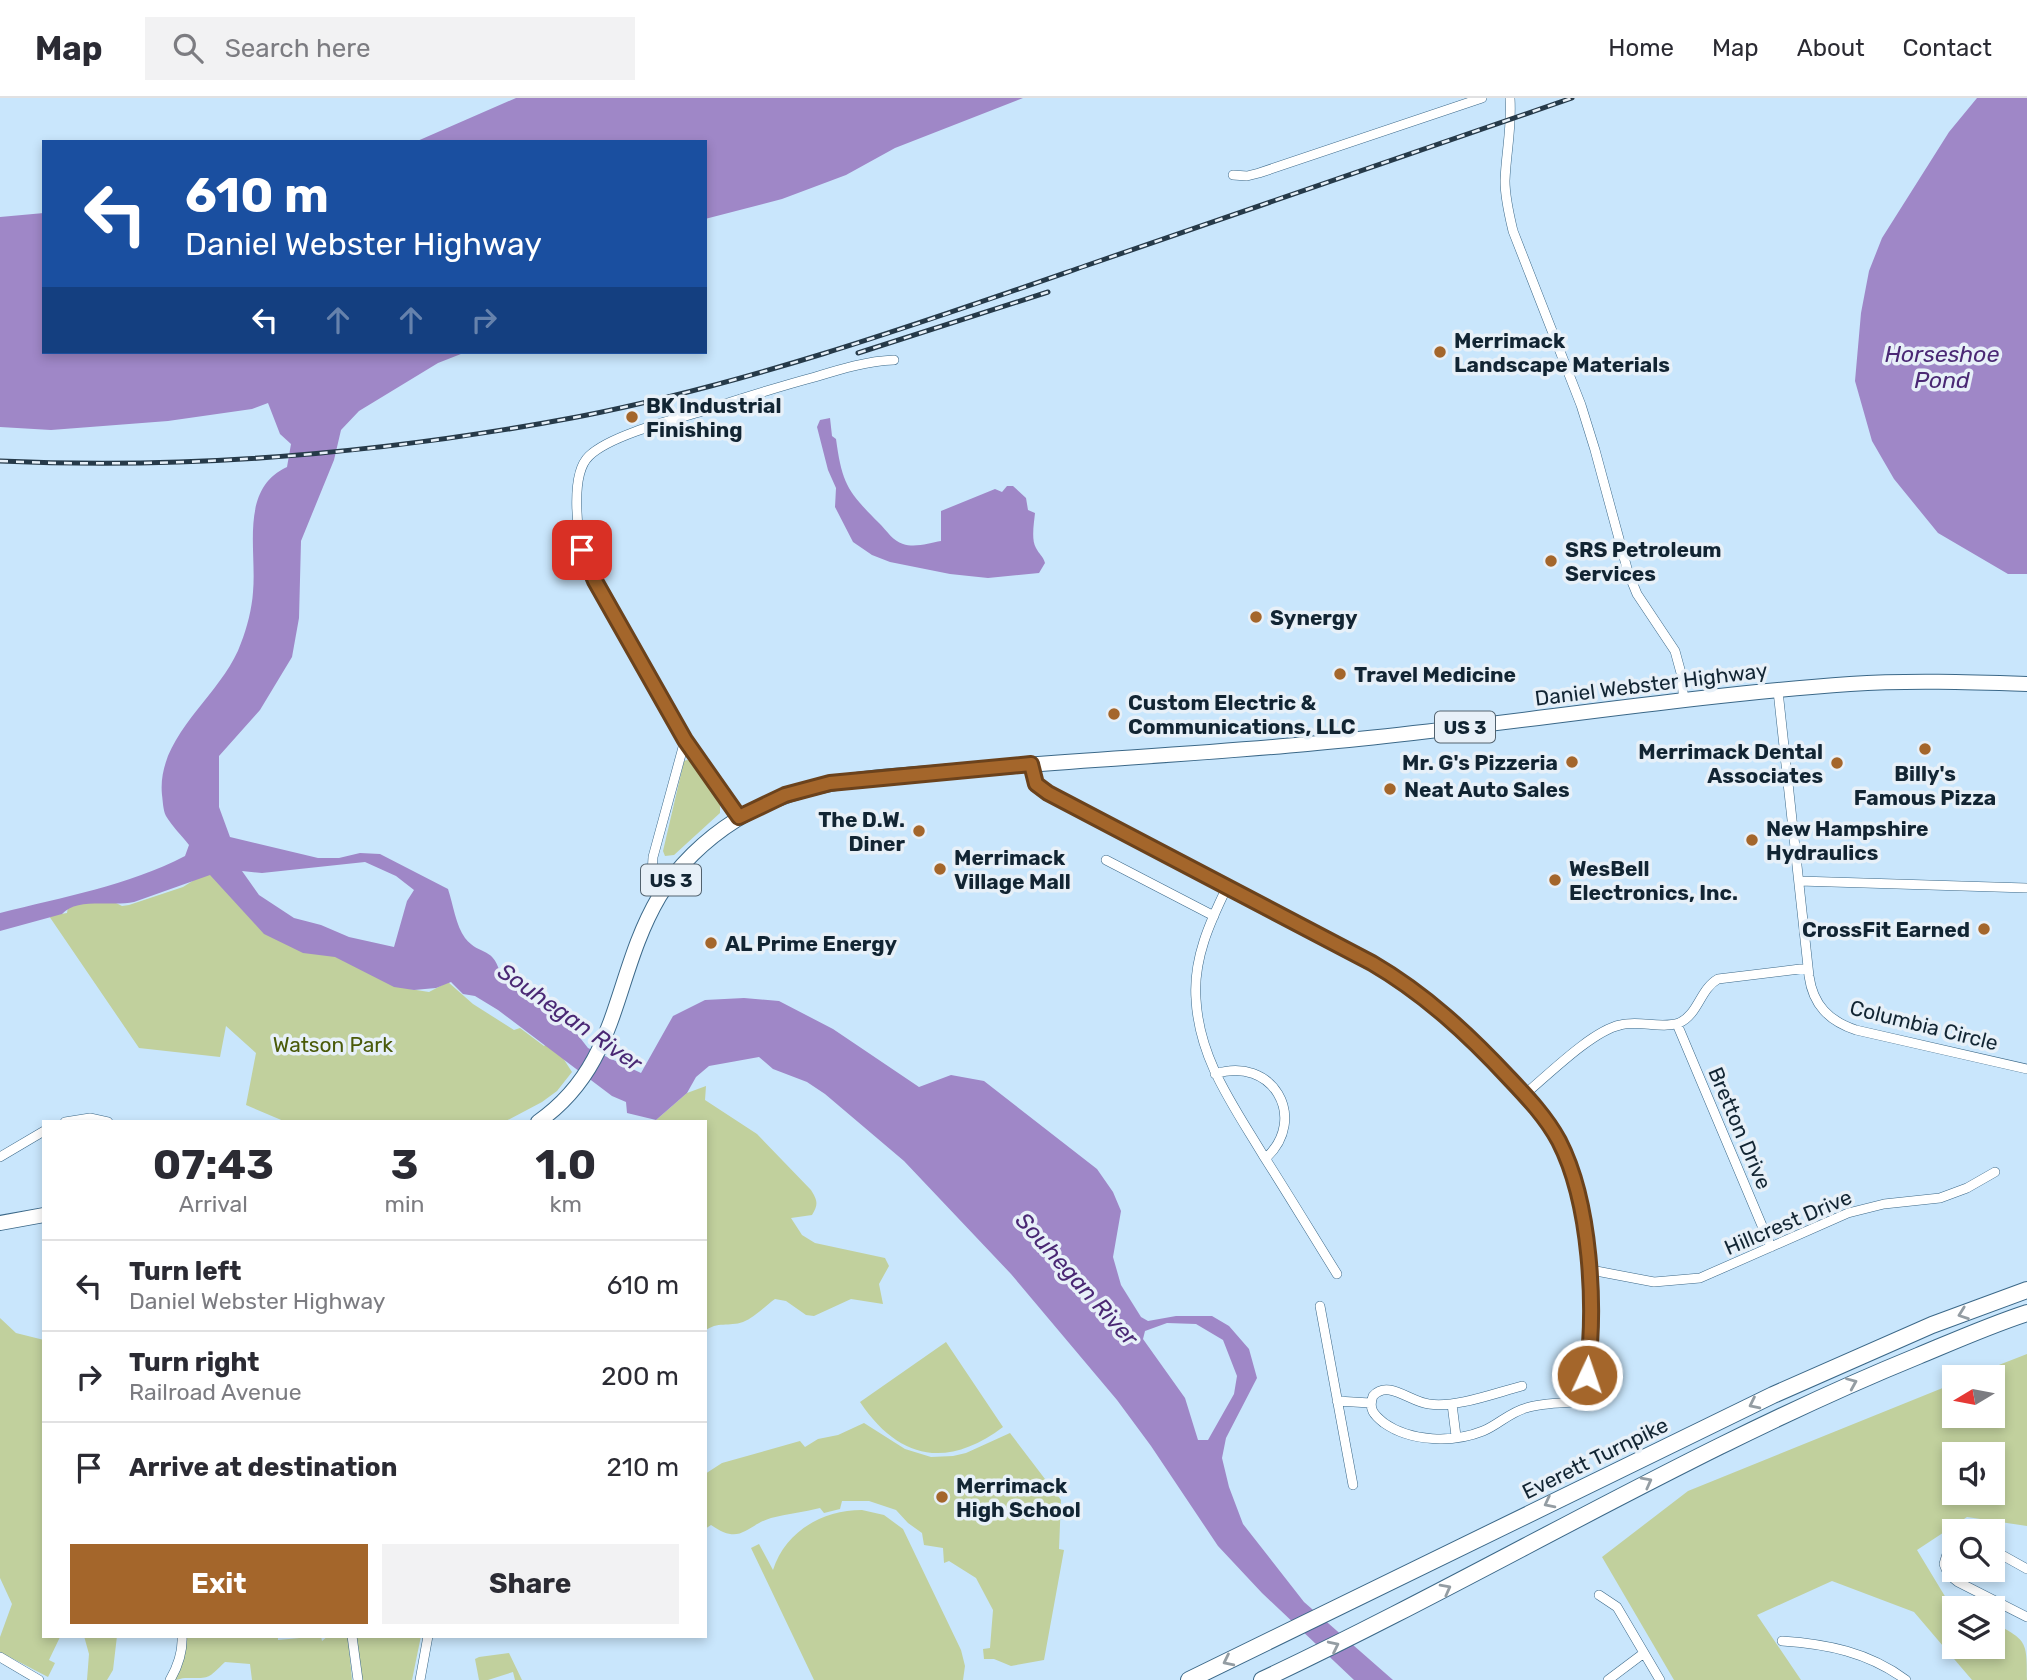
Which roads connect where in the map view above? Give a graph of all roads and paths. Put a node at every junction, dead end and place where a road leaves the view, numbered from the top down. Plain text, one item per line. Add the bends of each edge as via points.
1 (1482, 98) edge
2 (1510, 98) edge
3 (1233, 175) dead end
4 (894, 360) dead end
5 (2027, 684) edge
6 (1777, 691) junction
7 (1684, 702) junction
8 (685, 740) junction
9 (1031, 764) junction
10 (739, 817) junction
11 (1106, 860) dead end
12 (1799, 881) junction
13 (1227, 887) junction
14 (2027, 888) edge
15 (660, 896) junction
16 (1214, 916) junction
17 (1808, 968) junction
18 (1677, 1024) junction
19 (2027, 1069) edge
20 (1215, 1074) junction
21 (1524, 1095) junction
22 (77, 1120) edge
23 (98, 1120) edge
24 (540, 1120) edge
25 (42, 1132) edge
26 (0, 1157) edge
27 (1266, 1158) junction
28 (1995, 1172) dead end
29 (42, 1215) edge
30 (0, 1223) edge
31 (1771, 1247) junction
32 (1591, 1270) junction
33 (1337, 1274) dead end
34 (2027, 1290) edge
35 (1320, 1306) dead end
36 (2027, 1313) edge
37 (1522, 1386) dead end
38 (1337, 1401) junction
39 (1370, 1403) junction
40 (1452, 1404) junction
41 (1455, 1436) junction
42 (1353, 1485) dead end
43 (2005, 1557) edge
44 (2027, 1569) edge
45 (1959, 1582) edge
46 (1599, 1595) dead end
47 (2027, 1618) edge
48 (182, 1638) edge
49 (352, 1638) edge
50 (428, 1638) edge
51 (1782, 1642) dead end
52 (1644, 1653) junction
53 (0, 1657) edge
54 (39, 1680) edge
55 (170, 1680) edge
56 (358, 1680) edge
57 (420, 1680) edge
58 (1189, 1680) edge
59 (1262, 1680) edge
60 (1608, 1680) edge
61 (1660, 1680) edge
62 (1906, 1680) edge

1 - 3 street via 1259,173
2 - 7 street via 1512,125 1505,183 1513,231 1581,405 1628,572 1637,594 1675,651
4 - 8 street via 868,362 668,422 612,442 585,461 578,483 584,561
5 - 6 main road, Daniel Webster Highway / US 3 via 1852,684
6 - 7 main road, Daniel Webster Highway / US 3
6 - 12 street, Columbia Circle
7 - 9 main road, Daniel Webster Highway / US 3 via 1312,744
8 - 10 street
8 - 15 street via 653,857 652,874
9 - 10 main road, Daniel Webster Highway / US 3 via 830,783 785,795
9 - 13 street via 1040,789
10 - 15 main road, Daniel Webster Highway / US 3 via 695,853
11 - 16 street
12 - 14 street
12 - 17 street, Columbia Circle
13 - 16 street
13 - 21 street via 1392,974 1456,1024
15 - 24 main road, Daniel Webster Highway / US 3 via 640,936 597,1056 571,1094
16 - 20 street via 1200,952 1195,998 1205,1050
17 - 18 street via 1718,979
17 - 19 street, Columbia Circle via 1819,1006 1844,1026
18 - 21 street via 1635,1023 1606,1030
18 - 31 street, Bretton Drive
20 - 27 street
20 - 27 street via 1252,1072 1277,1092 1284,1125 1277,1146
21 - 32 street via 1547,1121 1569,1166
22 - 23 street
25 - 26 street
27 - 33 street
28 - 31 street, Hillcrest Drive via 1940,1198 1859,1209
29 - 30 main road
31 - 32 street, Hillcrest Drive via 1688,1280 1654,1282
32 - 41 street via 1588,1368 1575,1402 1528,1407 1483,1431
34 -> 58 highway, Everett Turnpike via 1932,1325 1783,1390
35 - 38 street
59 -> 36 highway, Everett Turnpike via 1386,1621 1695,1456 1845,1385
37 - 40 street
38 - 39 street
38 - 42 street
39 - 40 street via 1376,1392 1386,1389 1422,1403
39 - 41 street via 1376,1417 1406,1435
40 - 41 street
43 - 44 street
45 - 47 street
46 - 52 street via 1617,1607
48 - 55 street
49 - 56 street
50 - 57 street
51 - 62 street via 1842,1648
52 - 60 street
52 - 61 street
53 - 54 street

